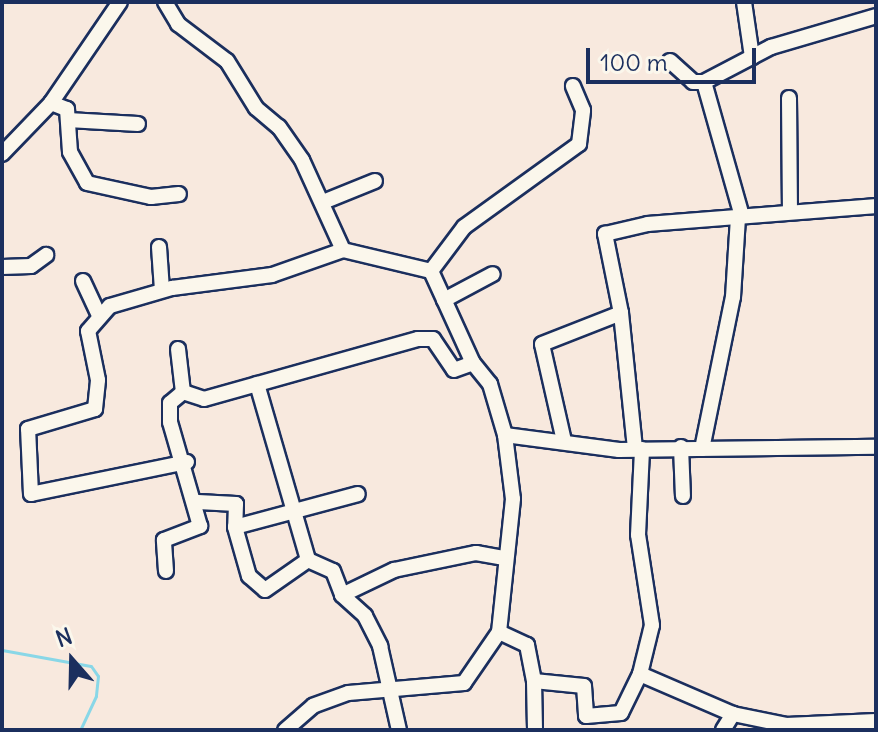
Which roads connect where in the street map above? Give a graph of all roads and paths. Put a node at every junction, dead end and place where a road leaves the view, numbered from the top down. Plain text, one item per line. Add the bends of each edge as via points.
1 (120, 2) edge
2 (165, 2) edge
3 (744, 2) edge
4 (876, 16) edge
5 (752, 57) junction
6 (670, 61) dead end
7 (704, 82) junction
8 (573, 86) dead end
9 (789, 98) dead end
10 (51, 103) junction
11 (68, 120) junction
12 (138, 124) dead end
13 (2, 154) edge
14 (375, 181) dead end
15 (179, 194) dead end
16 (323, 202) junction
17 (876, 206) edge
18 (790, 210) junction
19 (740, 217) junction
20 (159, 247) dead end
21 (343, 250) junction
22 (46, 255) dead end
23 (2, 267) edge
24 (431, 271) junction
25 (493, 274) dead end
26 (83, 281) dead end
27 (162, 290) junction
28 (444, 300) junction
29 (621, 313) junction
30 (99, 315) junction
31 (178, 349) dead end
32 (473, 363) junction
33 (257, 384) junction
34 (183, 392) junction
35 (505, 435) junction
36 (564, 441) junction
37 (681, 447) junction
38 (876, 447) edge
39 (638, 449) junction
40 (702, 449) junction
41 (187, 462) junction
42 (358, 494) dead end
43 (683, 496) dead end
44 (198, 502) junction
45 (293, 512) junction
46 (235, 527) junction
47 (505, 558) junction
48 (308, 560) junction
49 (166, 571) dead end
50 (342, 595) junction
51 (499, 632) junction
52 (640, 674) junction
53 (534, 681) junction
54 (385, 686) junction
55 (733, 714) junction
56 (876, 721) edge
57 (600, 724) edge
58 (820, 728) edge
59 (285, 730) edge
60 (399, 730) edge
61 (535, 730) edge
62 (723, 730) edge

1 - 10 street
2 - 16 street via 178,24 227,61 256,108 302,160
3 - 5 street
4 - 5 street
5 - 7 street
6 - 7 street via 693,82
7 - 19 street
8 - 24 street via 583,110 579,144 464,227
9 - 18 street
10 - 11 street via 65,107
10 - 13 street
11 - 12 street
11 - 15 street via 70,152 87,183 151,197
14 - 16 street
16 - 21 street
17 - 18 street
18 - 19 street
19 - 29 street via 605,234
19 - 40 street via 733,297
20 - 27 street
21 - 24 street
21 - 27 street via 239,283
22 - 23 street via 31,266
24 - 28 street
25 - 28 street
26 - 30 street
27 - 30 street
28 - 32 street
29 - 36 street via 542,344
29 - 39 street
30 - 41 street via 88,331 96,406 28,429 31,494
31 - 34 street
32 - 33 street via 454,370 429,337
32 - 35 street via 490,384
33 - 34 street via 204,399
33 - 45 street
34 - 41 street via 169,412
35 - 36 street
35 - 47 street via 513,499
36 - 39 street via 587,449
37 - 39 street
37 - 40 street
37 - 43 street
38 - 40 street
39 - 52 street via 638,535 652,625
41 - 44 street
42 - 45 street
44 - 46 street via 236,504
44 - 49 street via 200,527 164,540
45 - 46 street
45 - 48 street
46 - 48 street via 249,576 265,590
47 - 50 street via 476,553 394,570
47 - 51 street
48 - 50 street via 333,571
50 - 54 street via 374,632
51 - 53 street via 527,645
51 - 54 street via 460,686
52 - 55 street
52 - 57 street via 624,709
53 - 57 street via 583,685 583,715
53 - 61 street
54 - 59 street via 313,706
54 - 60 street
55 - 58 street
55 - 62 street
56 - 58 street

